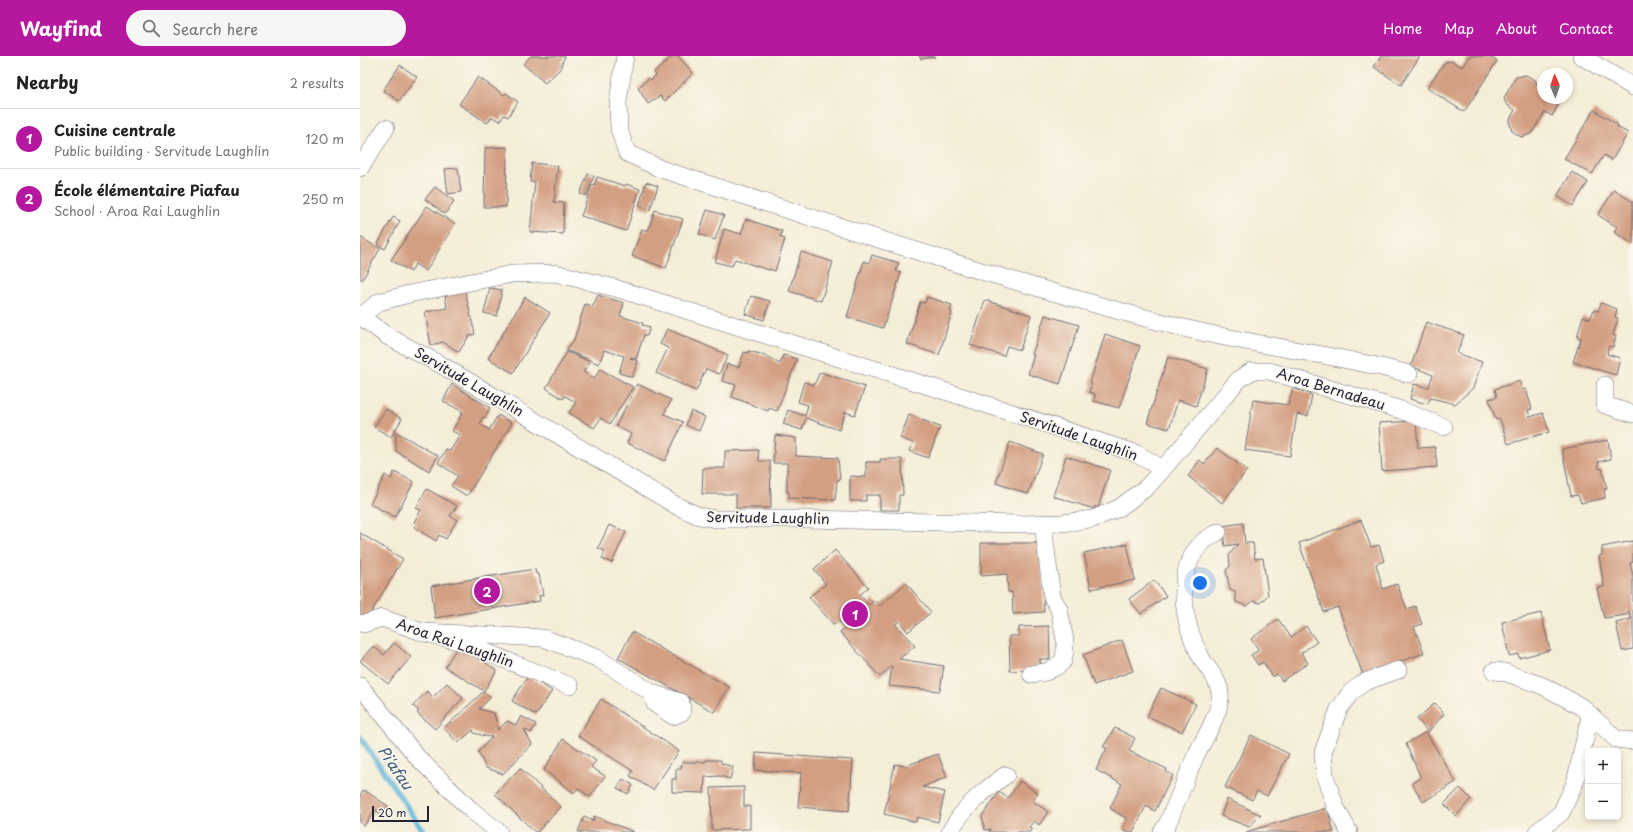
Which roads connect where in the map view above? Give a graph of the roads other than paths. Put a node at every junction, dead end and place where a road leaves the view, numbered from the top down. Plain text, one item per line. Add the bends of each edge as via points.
1 (626, 56) edge
2 (1580, 56) edge
3 (1633, 87) edge
4 (386, 128) dead end
5 (360, 168) edge
6 (360, 316) edge
7 (1409, 374) dead end
8 (1605, 385) dead end
9 (1633, 414) edge
10 (1444, 427) dead end
11 (1163, 469) junction
12 (1043, 524) junction
13 (1218, 532) dead end
14 (360, 623) edge
15 (422, 632) junction
16 (1398, 670) dead end
17 (1494, 671) dead end
18 (1032, 674) dead end
19 (360, 686) edge
20 (570, 686) dead end
21 (652, 693) dead end
22 (1590, 716) junction
23 (1633, 741) edge
24 (1006, 775) dead end
25 (499, 832) edge
26 (950, 832) edge
27 (1162, 832) edge
28 (1349, 832) edge
29 (1537, 832) edge

1 - 7 street via 618,102 619,129 627,154 661,169 915,251 1067,296 1178,326 1355,360
2 - 3 street
4 - 5 street
6 - 11 street, Servitude Laughlin via 379,302 409,294 512,274 555,273 615,288 968,398 1135,453
6 - 12 street, Servitude Laughlin via 387,336 443,366 677,506 699,516 716,519
8 - 9 street via 1605,405
10 - 11 street, Aroa Bernadeau via 1401,410 1270,371 1252,371 1239,379
11 - 12 street, Servitude Laughlin via 1147,487 1120,508 1093,519
12 - 18 street via 1052,597 1059,609 1065,651 1063,661 1056,667
13 - 27 street via 1196,550 1187,569 1183,590 1192,636 1219,688 1220,699 1217,712
14 - 15 street, Aroa Rai Laughlin via 382,618
15 - 20 street, Aroa Rai Laughlin via 461,642
15 - 21 street via 543,638 597,658
16 - 28 street via 1365,682 1351,692 1338,708 1324,746 1325,776 1335,806
17 - 22 street via 1543,686 1568,698
19 - 25 street via 418,758 471,810
22 - 23 street via 1616,739
22 - 29 street via 1575,782 1561,813
24 - 26 street via 968,806

